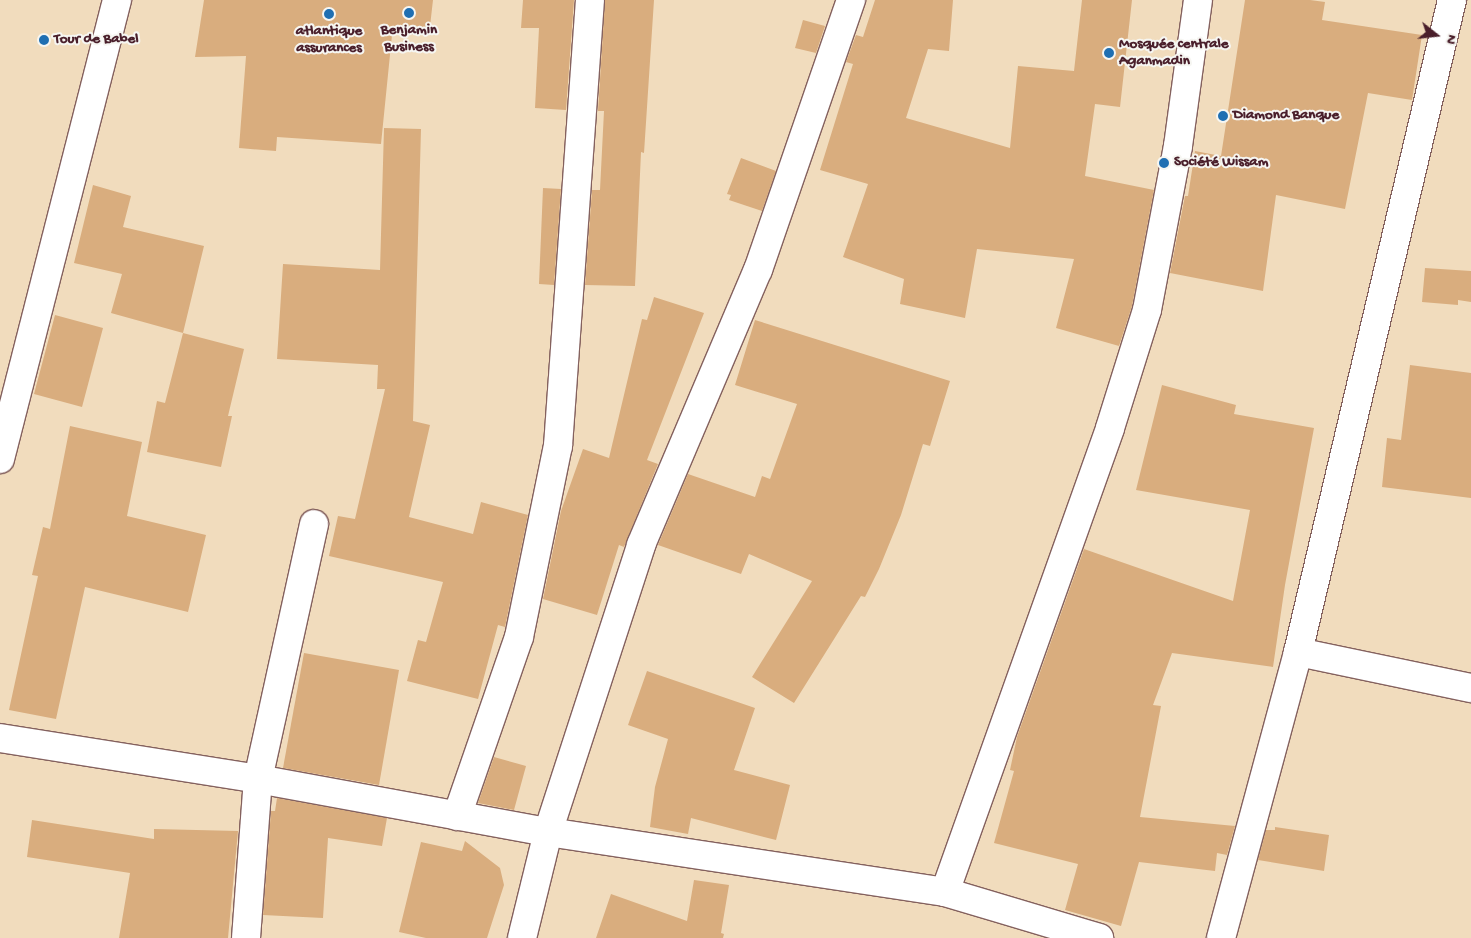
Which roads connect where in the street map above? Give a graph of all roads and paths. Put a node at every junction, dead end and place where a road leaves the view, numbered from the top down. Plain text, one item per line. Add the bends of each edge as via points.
1 (117, 0) edge
2 (590, 0) edge
3 (851, 0) edge
4 (1198, 0) edge
5 (1452, 0) edge
6 (0, 459) edge
7 (314, 524) dead end
8 (1298, 652) junction
9 (1471, 688) edge
10 (0, 738) edge
11 (258, 779) junction
12 (457, 816) junction
13 (548, 832) junction
14 (945, 892) junction
15 (246, 938) edge
16 (522, 938) edge
17 (1099, 938) edge
18 (1221, 938) edge

1 - 6 street
2 - 12 street via 558,446 520,637
3 - 13 street via 758,270 641,545
4 - 14 street via 1178,146 1147,310 1110,428
5 - 8 street
7 - 11 street
8 - 9 street
8 - 18 street
10 - 11 street
11 - 12 street
11 - 15 street
12 - 13 street
13 - 14 street
13 - 16 street
14 - 17 street

